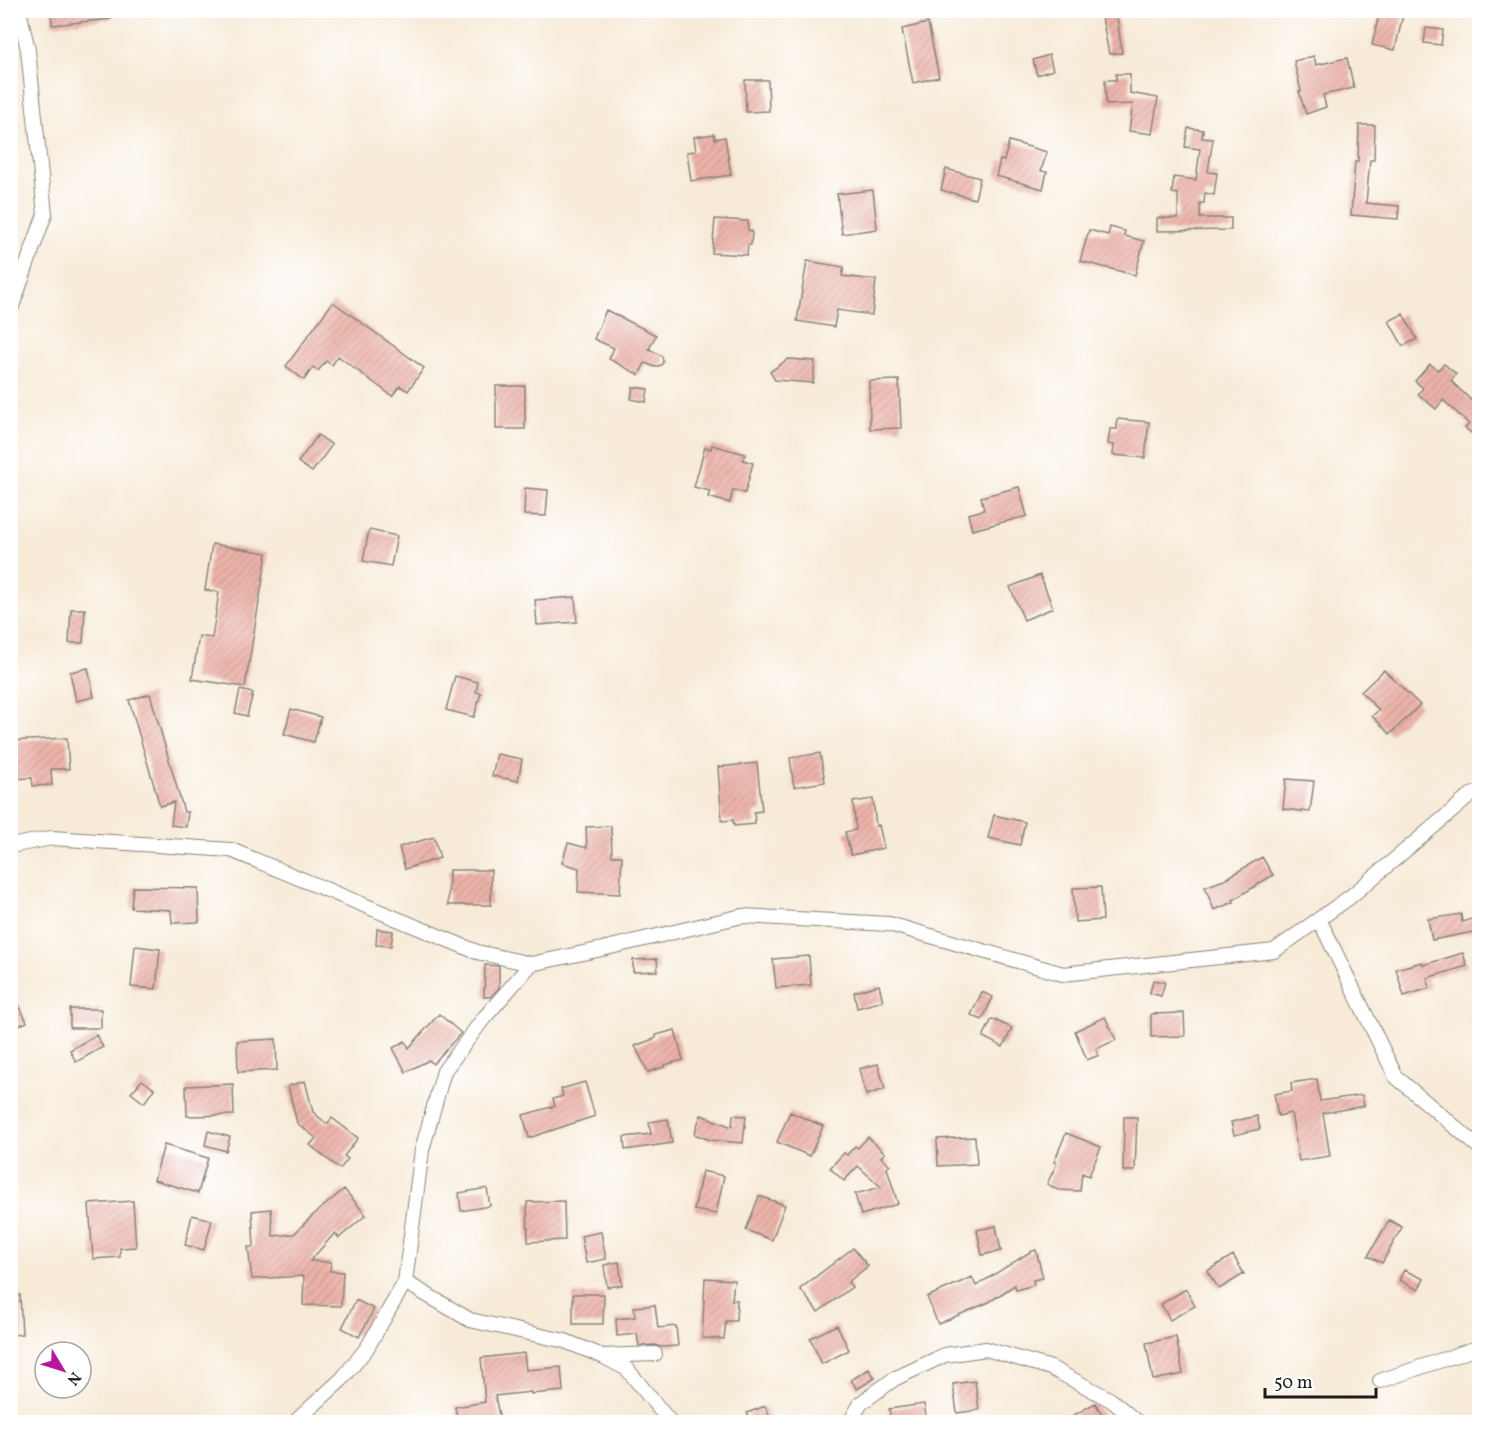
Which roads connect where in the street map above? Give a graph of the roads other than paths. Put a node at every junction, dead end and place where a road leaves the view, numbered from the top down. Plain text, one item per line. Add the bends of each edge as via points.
1 (19, 10) edge
2 (10, 312) edge
3 (1479, 792) edge
4 (10, 846) edge
5 (1319, 919) junction
6 (531, 964) junction
7 (1479, 1148) edge
8 (405, 1282) junction
9 (1479, 1347) edge
10 (655, 1354) dead end
11 (602, 1356) junction
12 (1380, 1381) dead end
13 (295, 1422) edge
14 (670, 1422) edge
15 (850, 1422) edge
16 (1137, 1422) edge

1 - 2 street via 28,50 45,214
3 - 5 street
4 - 6 street via 52,838 231,850 477,952
5 - 6 street via 1274,951 1063,974 889,924 742,916
5 - 7 street via 1396,1077
6 - 8 street via 444,1071 422,1150
8 - 11 street via 470,1320 564,1341
8 - 13 street via 367,1348 342,1379
9 - 12 street
10 - 11 street
11 - 14 street via 627,1370
15 - 16 street via 861,1404 894,1379 945,1355 986,1348 1051,1368 1111,1400

